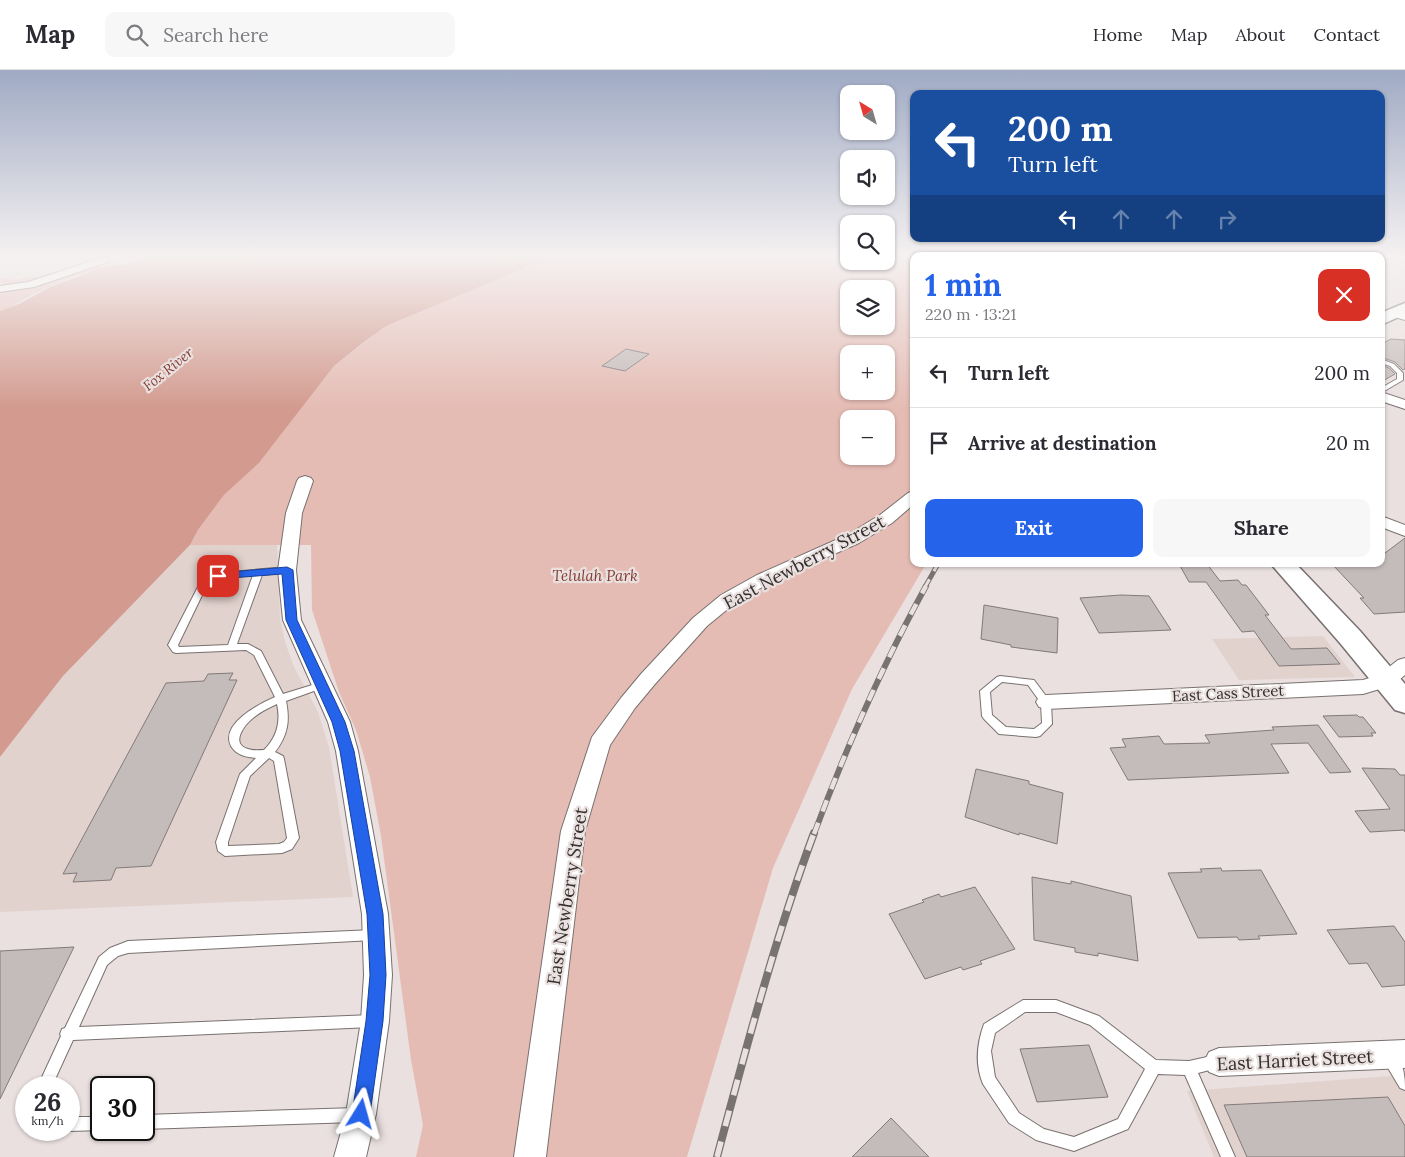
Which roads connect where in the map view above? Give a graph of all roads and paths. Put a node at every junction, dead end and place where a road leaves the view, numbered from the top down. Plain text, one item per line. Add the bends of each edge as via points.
1 (1385, 363) edge
2 (1397, 369) junction
3 (1405, 369) edge
4 (1385, 389) edge
5 (1385, 398) edge
6 (1405, 405) edge
7 (305, 481) dead end
8 (910, 499) edge
9 (1385, 523) edge
10 (1405, 531) edge
11 (1286, 567) edge
12 (287, 570) junction
13 (258, 574) junction
14 (231, 648) junction
15 (1396, 672) edge
16 (322, 685) junction
17 (280, 700) junction
18 (1046, 702) junction
19 (1405, 702) edge
20 (266, 754) junction
21 (376, 935) junction
22 (375, 1021) junction
23 (67, 1034) junction
24 (1396, 1055) edge
25 (1219, 1062) joint
26 (1154, 1067) junction
27 (1189, 1068) junction
28 (49, 1076) edge
29 (1405, 1083) edge
30 (361, 1114) junction
31 (155, 1122) edge
32 (350, 1157) edge
33 (530, 1157) edge
34 (1228, 1157) edge

1 - 2 lane
2 - 3 lane
2 - 4 lane via 1400,380
5 - 6 street
7 - 12 street via 294,514
8 - 33 street, East Newberry Street via 853,539 728,599 700,622 648,679 600,743 573,831
9 - 10 street
11 - 15 main road
12 - 13 lane
12 - 16 street via 292,620
13 - 14 lane
13 - 14 lane via 218,576 204,583 173,645 176,650
14 - 17 lane via 248,647 258,653
15 - 18 street, East Cass Street via 1363,687
15 - 19 main road
16 - 17 lane
16 - 21 street via 339,722 347,751
17 - 20 lane via 286,723
17 - 20 lane via 242,721 234,736 237,748 244,752
18 - 18 lane via 1031,682 1000,679 985,691 987,716 1003,731 1036,733 1047,724
20 - 20 lane via 245,774 222,842 222,848 226,850 286,848 293,838 279,760
21 - 22 street
21 - 23 lane via 128,947 103,961
22 - 23 lane
22 - 30 street
23 - 28 lane
24 - 25 street, East Harriet Street
24 - 29 lane
25 - 27 lane, East Harriet Street
26 - 26 lane via 1094,1020 1056,1006 1024,1006 989,1029 984,1051 988,1079 1014,1118 1041,1135 1074,1144 1123,1124
26 - 27 lane, East Harriet Street
27 - 34 lane
30 - 31 lane
30 - 32 street

